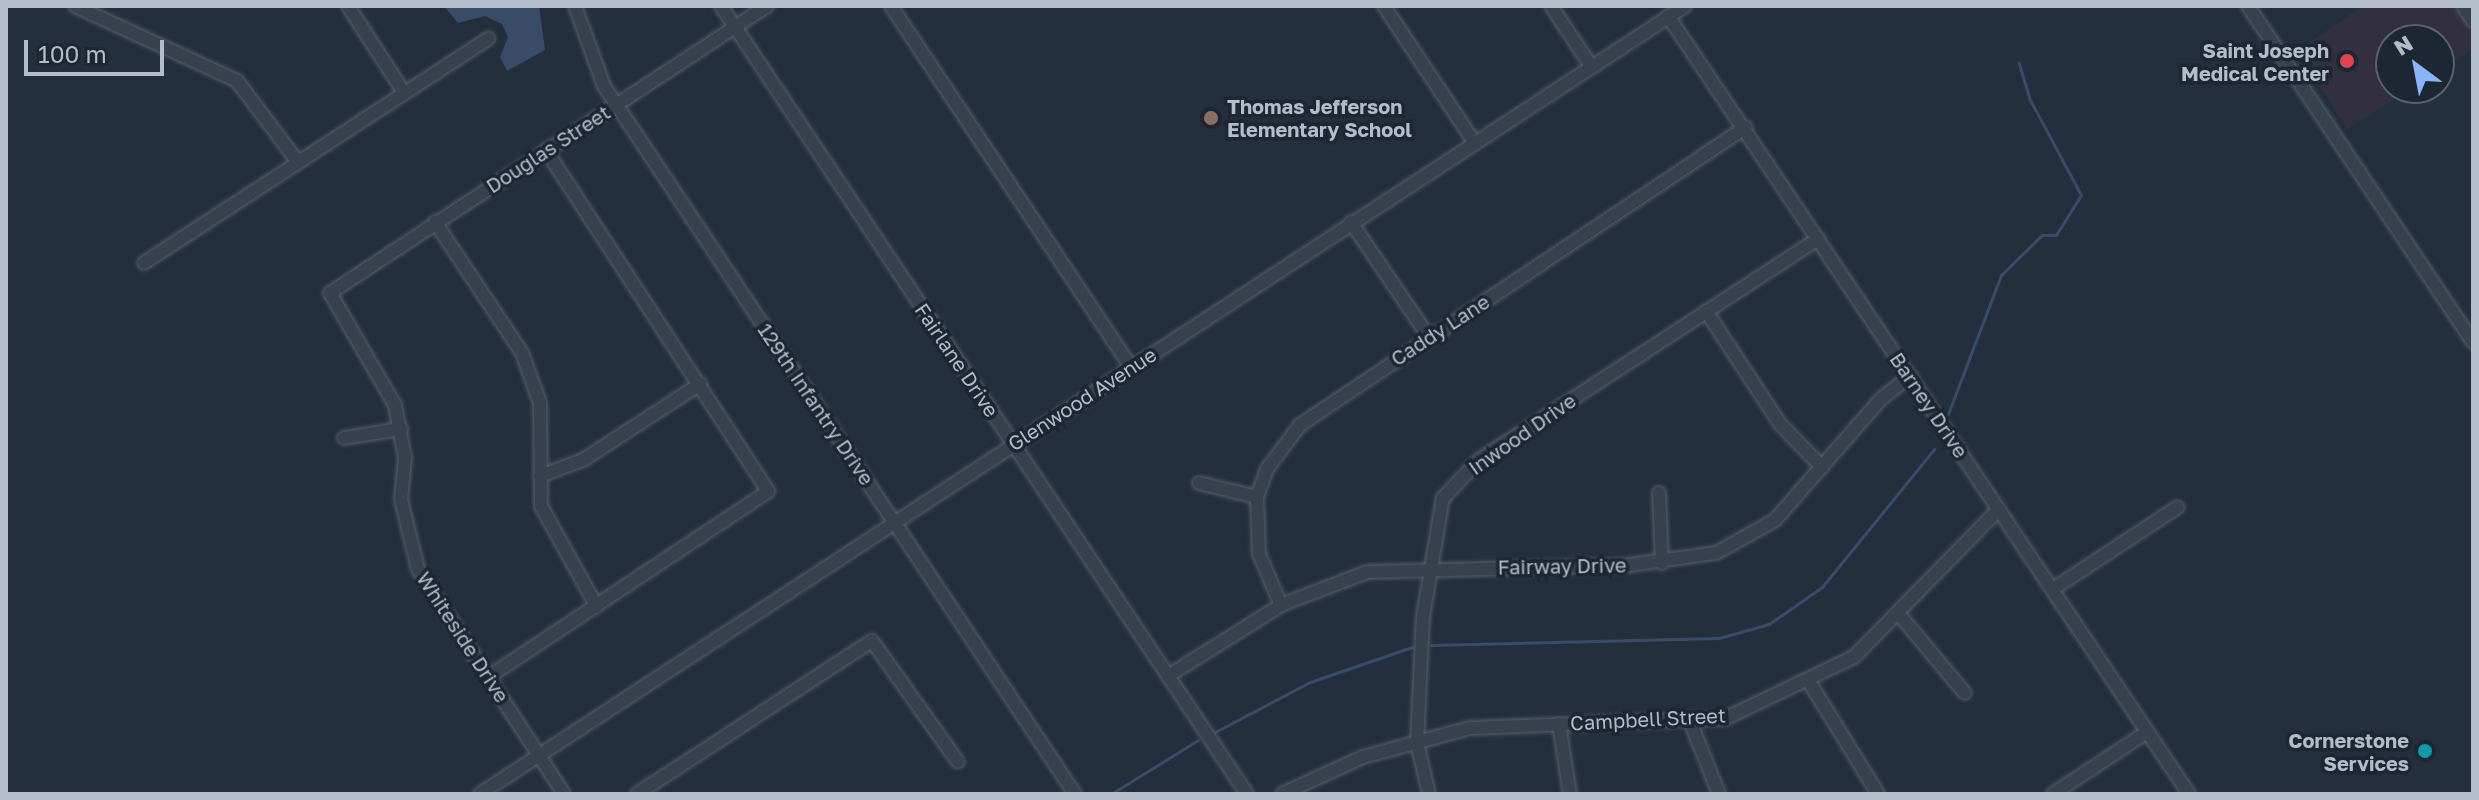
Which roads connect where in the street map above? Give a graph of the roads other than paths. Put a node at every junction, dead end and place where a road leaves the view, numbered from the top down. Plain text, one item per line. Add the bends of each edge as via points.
1 (75, 6) edge
2 (348, 6) edge
3 (575, 6) edge
4 (721, 6) edge
5 (767, 6) edge
6 (891, 6) edge
7 (1384, 6) edge
8 (1551, 6) edge
9 (1685, 6) edge
10 (2248, 6) edge
11 (2463, 6) edge
12 (1668, 16) junction
13 (2473, 21) edge
14 (734, 27) junction
15 (488, 39) dead end
16 (1591, 66) junction
17 (403, 91) junction
18 (617, 105) junction
19 (1746, 127) junction
20 (1474, 142) junction
21 (546, 150) junction
22 (297, 161) junction
23 (435, 222) junction
24 (1351, 222) junction
25 (1818, 239) junction
26 (144, 263) dead end
27 (330, 293) joint
28 (1706, 311) junction
29 (1429, 337) junction
30 (2473, 342) edge
31 (1131, 367) junction
32 (1910, 376) junction
33 (700, 384) junction
34 (401, 429) junction
35 (344, 438) dead end
36 (1013, 444) junction
37 (1822, 467) junction
38 (540, 476) junction
39 (1199, 483) dead end
40 (1659, 493) dead end
41 (1257, 497) junction
42 (2178, 507) dead end
43 (1999, 509) junction
44 (895, 523) junction
45 (1662, 563) junction
46 (1428, 567) junction
47 (2053, 589) junction
48 (1281, 605) junction
49 (597, 607) junction
50 (1898, 613) junction
51 (490, 676) junction
52 (1168, 676) junction
53 (1808, 680) junction
54 (1965, 693) dead end
55 (1690, 721) junction
56 (1559, 724) junction
57 (2147, 732) junction
58 (1417, 743) junction
59 (538, 756) junction
60 (958, 762) dead end
61 (480, 794) edge
62 (564, 794) edge
63 (637, 794) edge
64 (1075, 794) edge
65 (1247, 794) edge
66 (1282, 794) edge
67 (1429, 794) edge
68 (1570, 794) edge
69 (1719, 794) edge
70 (1878, 794) edge
71 (2053, 794) edge
72 (2189, 794) edge

1 - 22 street via 237,81
2 - 17 street
3 - 18 street, 129th Infantry Drive via 593,67
4 - 14 street, Fairlane Drive
5 - 14 street, Douglas Street
6 - 31 street
7 - 20 street
8 - 16 street
9 - 12 street, Glenwood Avenue
10 - 30 street
11 - 13 street
12 - 16 street, Glenwood Avenue
12 - 19 street, Barney Drive
14 - 18 street, Douglas Street
14 - 36 street, Fairlane Drive
15 - 17 street
16 - 20 street, Glenwood Avenue
17 - 22 street
18 - 21 street, Douglas Street
18 - 44 street, 129th Infantry Drive
19 - 25 street, Barney Drive
19 - 29 street, Caddy Lane
20 - 24 street, Glenwood Avenue
21 - 23 street, Douglas Street
21 - 33 street
22 - 26 street
23 - 27 street, Douglas Street
23 - 38 street via 534,382
24 - 29 street
24 - 31 street, Glenwood Avenue
25 - 28 street, Inwood Drive
25 - 32 street, Barney Drive
27 - 34 street, Whiteside Drive via 383,378
28 - 37 street via 1781,425
28 - 46 street, Inwood Drive via 1458,480 1435,518
29 - 41 street, Caddy Lane via 1300,425 1267,469
31 - 36 street, Glenwood Avenue
32 - 37 street, Fairway Drive
32 - 43 street, Barney Drive
33 - 38 street via 583,460
33 - 49 street via 768,491
34 - 35 street
34 - 51 street, Whiteside Drive via 409,547
36 - 44 street, Glenwood Avenue
36 - 52 street, Fairlane Drive
37 - 45 street, Fairway Drive via 1775,520 1746,539
38 - 49 street via 550,530
39 - 41 street
40 - 45 street
41 - 48 street, Caddy Lane via 1259,554
42 - 47 street
43 - 47 street, Barney Drive
43 - 50 street, Campbell Street
44 - 59 street, Glenwood Avenue
44 - 64 street, 129th Infantry Drive
45 - 46 street, Fairway Drive
46 - 48 street, Fairway Drive via 1367,572
46 - 58 street, Inwood Drive
47 - 57 street, Barney Drive
48 - 52 street, Fairway Drive
49 - 51 street
50 - 53 street, Campbell Street via 1854,657
50 - 54 street
51 - 59 street, Whiteside Drive
52 - 65 street, Fairlane Drive
53 - 55 street, Campbell Street via 1726,718
53 - 70 street
55 - 56 street, Campbell Street
55 - 69 street
56 - 58 street, Campbell Street via 1470,728
56 - 68 street
57 - 71 street
57 - 72 street, Barney Drive
58 - 66 street, Campbell Street via 1363,757
58 - 67 street, Inwood Drive
59 - 61 street, Glenwood Avenue
59 - 62 street, Whiteside Drive
60 - 63 street via 872,641

